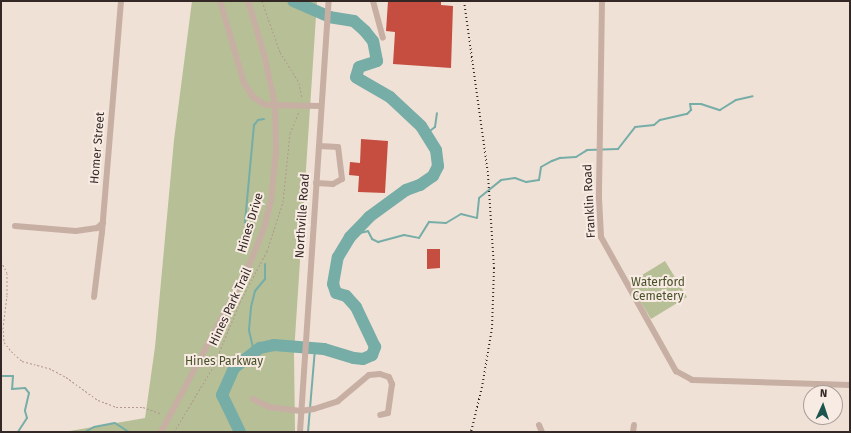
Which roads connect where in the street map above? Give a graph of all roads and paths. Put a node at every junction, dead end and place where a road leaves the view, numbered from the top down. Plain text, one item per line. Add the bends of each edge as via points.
1 (121, 1) edge
2 (220, 1) edge
3 (248, 1) edge
4 (262, 1) edge
5 (329, 1) edge
6 (373, 1) edge
7 (602, 1) edge
8 (383, 38) dead end
9 (275, 105) junction
10 (301, 106) junction
11 (321, 106) junction
12 (319, 146) junction
13 (316, 183) junction
14 (103, 223) junction
15 (15, 226) dead end
16 (1, 261) edge
17 (94, 297) dead end
18 (850, 386) edge
19 (253, 399) dead end
20 (301, 411) junction
21 (380, 415) dead end
22 (168, 416) junction
23 (539, 425) dead end
24 (161, 432) edge
25 (174, 432) edge
26 (300, 432) edge
27 (542, 432) edge

1 - 14 street, Homer Street
2 - 9 street via 247,89 259,102
3 - 9 street, Hines Drive via 265,58
4 - 10 path, Hines Park Trail via 280,52 299,82 302,91
5 - 11 street, Northville Road
6 - 8 street
7 - 18 street, Franklin Road via 599,206 603,242 679,375 692,380
9 - 10 street
9 - 22 street, Hines Drive via 275,168 264,228 246,273
10 - 11 street
10 - 25 path, Hines Park Trail via 290,133 283,202 267,251 240,302 213,367
11 - 12 street, Northville Road
12 - 13 street, Northville Road
12 - 13 street via 338,147 342,179 333,184
13 - 20 street, Northville Road
14 - 15 street via 97,228 76,230
14 - 17 street, Homer Street
16 - 22 path via 7,273 4,342 11,351 22,361 49,368 116,407 143,407
19 - 20 street via 269,407
20 - 21 street via 338,401 369,376 380,374 389,377 392,384 388,413
20 - 26 street, Northville Road
22 - 24 street, Hines Drive
23 - 27 street

